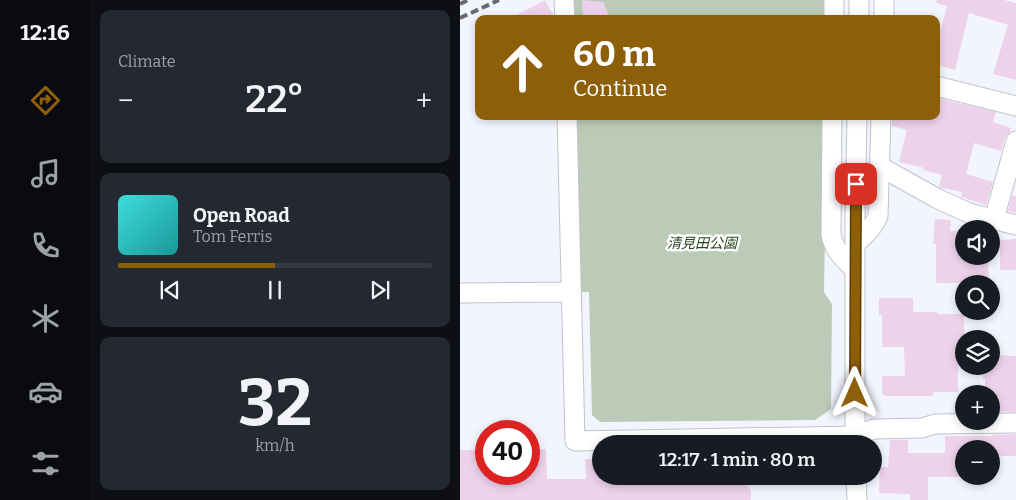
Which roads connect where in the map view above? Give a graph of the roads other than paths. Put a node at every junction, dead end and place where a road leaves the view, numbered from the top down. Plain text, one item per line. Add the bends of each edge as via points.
1 (564, 0) edge
2 (834, 0) edge
3 (859, 0) edge
4 (884, 0) edge
5 (565, 15) edge
6 (834, 15) edge
7 (859, 15) edge
8 (884, 15) edge
9 (940, 87) edge
10 (1016, 106) edge
11 (567, 120) edge
12 (832, 120) edge
13 (857, 120) edge
14 (881, 120) edge
15 (1016, 141) edge
16 (879, 166) junction
17 (994, 219) junction
18 (1016, 225) edge
19 (855, 244) junction
20 (855, 270) junction
21 (571, 292) junction
22 (460, 293) edge
23 (1016, 422) edge
24 (855, 435) edge
25 (864, 435) edge
26 (592, 441) edge
27 (856, 485) edge
28 (856, 500) edge

1 - 5 street
2 - 6 street
3 - 7 street
4 - 8 street
9 - 10 street
11 - 21 street
12 - 20 street via 831,235 838,253
13 - 19 street
14 - 16 street
15 - 17 street
16 - 17 street via 938,199 969,213
16 - 19 street via 878,216 870,230
17 - 18 street
19 - 20 street
20 - 24 street
21 - 22 street
21 - 26 street via 575,441
23 - 25 street via 874,429
27 - 28 street

